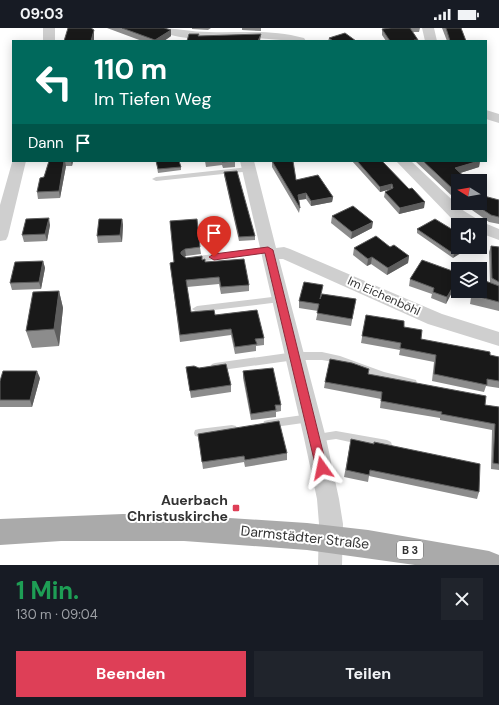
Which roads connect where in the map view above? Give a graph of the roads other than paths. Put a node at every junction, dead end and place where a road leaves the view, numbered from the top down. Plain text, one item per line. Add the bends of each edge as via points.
1 (49, 28) edge
2 (165, 28) edge
3 (428, 28) edge
4 (49, 40) edge
5 (298, 40) edge
6 (431, 40) edge
7 (487, 114) edge
8 (499, 118) edge
9 (19, 162) edge
10 (404, 162) edge
11 (248, 165) edge
12 (156, 179) dead end
13 (462, 218) edge
14 (487, 230) edge
15 (499, 235) edge
16 (0, 236) edge
17 (269, 252) junction
18 (186, 260) edge
19 (280, 299) junction
20 (197, 309) dead end
21 (499, 339) edge
22 (295, 356) junction
23 (207, 368) edge
24 (424, 385) edge
25 (310, 418) junction
26 (255, 426) edge
27 (239, 428) edge
28 (199, 433) edge
29 (315, 438) junction
30 (400, 448) edge
31 (0, 532) edge
32 (330, 552) edge
33 (489, 565) edge

1 - 4 street
2 - 5 street via 180,33 202,35 272,33
3 - 6 street
7 - 8 street
9 - 16 street
10 - 13 street
11 - 12 lane
11 - 17 street
14 - 15 street
17 - 18 lane
17 - 19 street
17 - 21 street, Im Eichenböhl via 284,253 435,318
19 - 20 lane
19 - 22 street
22 - 23 lane
22 - 24 lane via 322,356 340,360 383,376
22 - 25 street
25 - 26 lane
25 - 29 street
27 - 28 lane
29 - 30 lane via 345,436
29 - 32 street via 331,512
31 - 32 main road, Darmstädter Straße / B 3 via 73,527 180,527
32 - 33 main road, Darmstädter Straße / B 3 via 413,550

